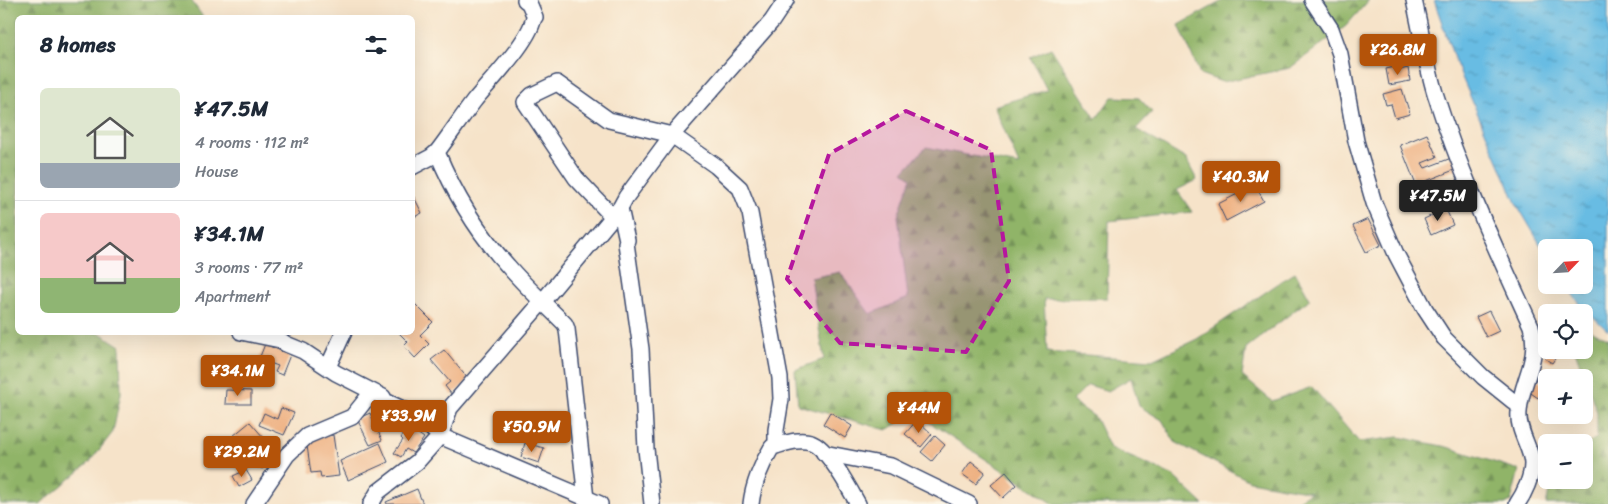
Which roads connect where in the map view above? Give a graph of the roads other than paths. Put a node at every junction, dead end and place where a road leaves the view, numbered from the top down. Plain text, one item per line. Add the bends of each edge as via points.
1 (525, 0) edge
2 (786, 0) edge
3 (1312, 0) edge
4 (1414, 0) edge
5 (672, 135) junction
6 (437, 152) junction
7 (415, 165) edge
8 (617, 212) junction
9 (542, 302) junction
10 (256, 335) edge
11 (343, 335) edge
12 (328, 367) junction
13 (372, 392) junction
14 (1519, 406) junction
15 (440, 436) junction
16 (776, 446) junction
17 (824, 453) junction
18 (593, 501) edge
19 (254, 504) edge
20 (371, 504) edge
21 (652, 504) edge
22 (751, 504) edge
23 (858, 504) edge
24 (969, 504) edge
25 (1517, 504) edge

1 - 6 street via 535,17 533,25
2 - 5 street via 772,21
3 - 14 street via 1331,29 1340,54 1356,141 1374,202 1396,254 1444,338 1483,377
4 - 14 street via 1435,91 1460,164 1535,339
5 - 8 street
5 - 8 street via 609,120 557,83 525,102 576,178
5 - 16 street via 716,166 740,188 750,214 780,378
6 - 7 street
6 - 9 street via 465,209 507,265
8 - 9 street
8 - 21 street via 627,240 640,340
9 - 15 street via 450,408
9 - 18 street via 567,329
10 - 12 street via 280,340
11 - 12 street
12 - 13 street
13 - 15 street via 418,416
13 - 19 street via 352,417 306,436 287,455
14 - 25 street via 1518,421 1532,464 1528,483
15 - 18 street
15 - 20 street via 416,462 378,492
16 - 17 street via 811,442
16 - 22 street via 766,456
17 - 23 street
17 - 24 street via 891,466

